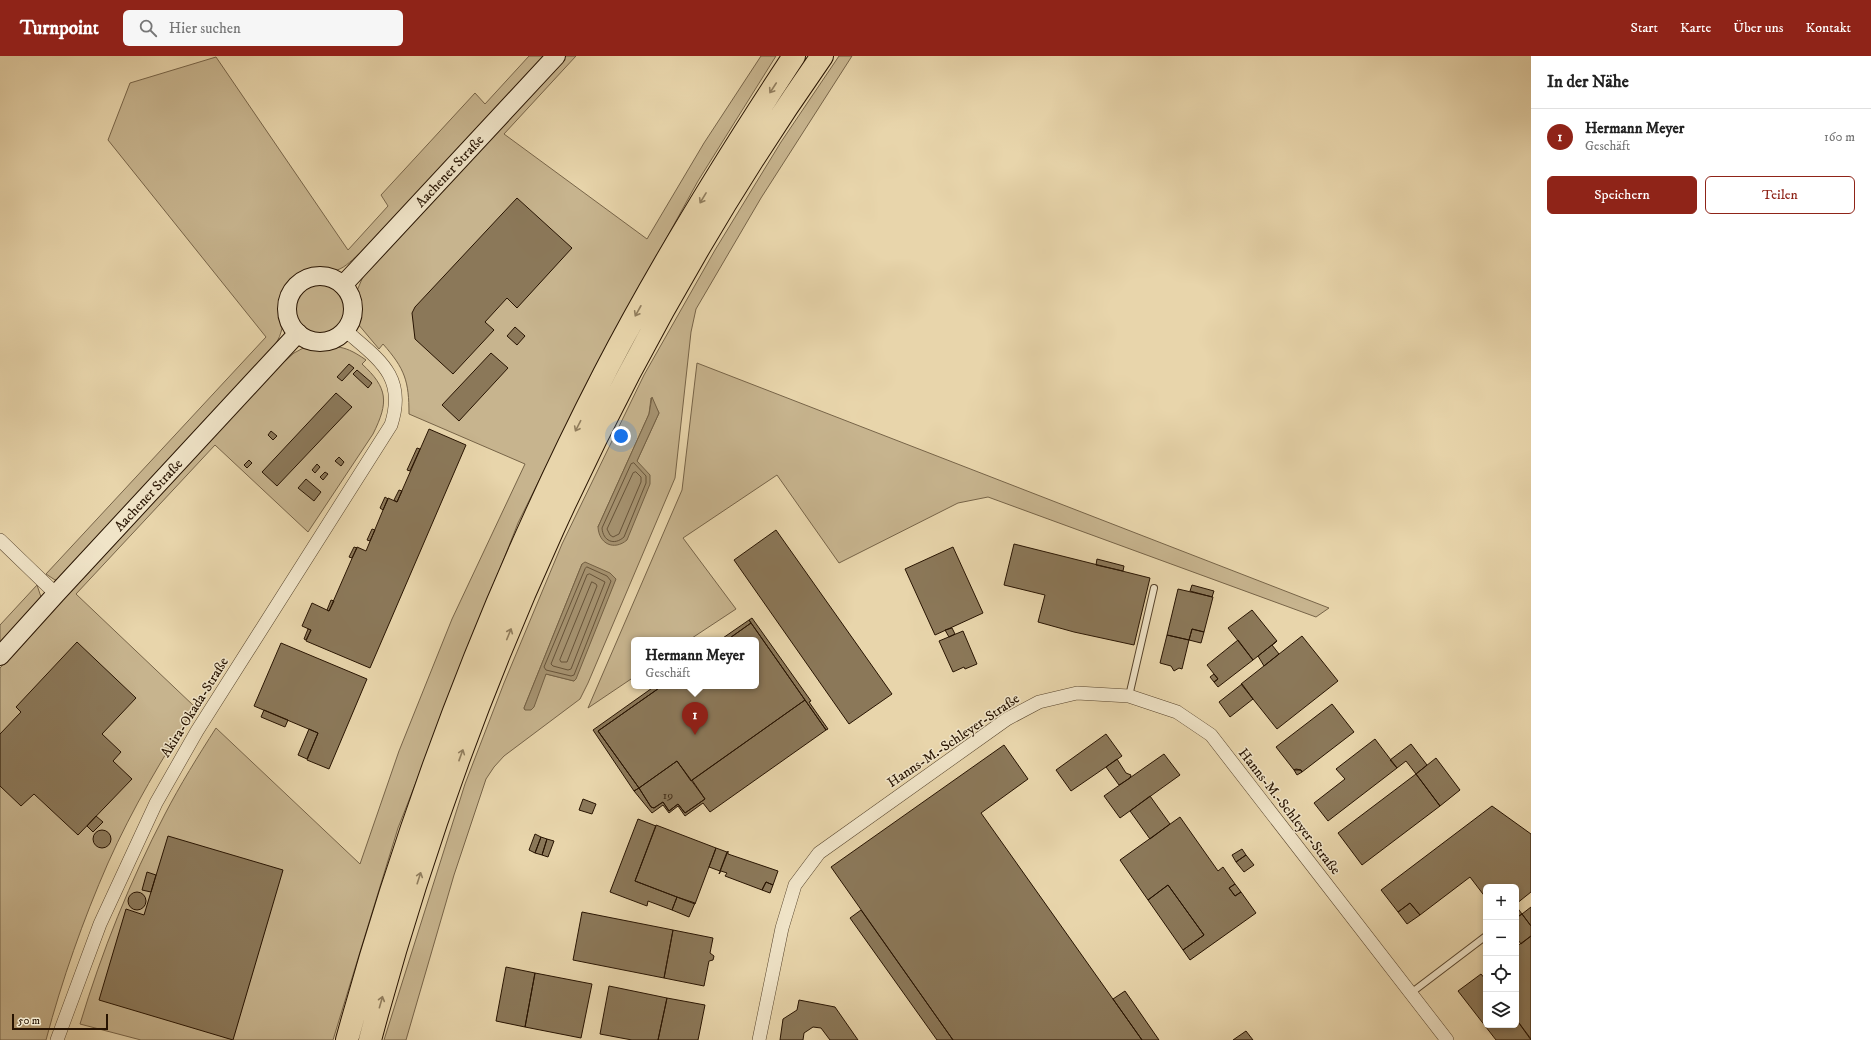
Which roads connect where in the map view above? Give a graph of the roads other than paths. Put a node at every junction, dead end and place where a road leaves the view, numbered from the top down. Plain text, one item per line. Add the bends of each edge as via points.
1 (556, 56) edge
2 (794, 56) edge
3 (822, 56) edge
4 (343, 285) junction
5 (345, 330) junction
6 (298, 333) junction
7 (0, 540) edge
8 (1154, 588) dead end
9 (56, 594) junction
10 (0, 656) edge
11 (1129, 696) junction
12 (1483, 938) edge
13 (1411, 994) junction
14 (58, 1040) edge
15 (347, 1040) edge
16 (370, 1040) edge
17 (759, 1040) edge
18 (1447, 1040) edge

1 - 4 street, Aachener Straße
2 -> 15 highway via 712,183 653,284 601,380 534,519 490,621 434,764 376,940
16 -> 3 highway via 453,777 551,534 619,394 673,294 748,167
4 - 5 street via 352,302 351,317
4 - 6 street via 322,276 310,277 296,287 288,301 287,313
5 - 6 street via 327,341 306,339
5 - 14 street, Akira-Okada-Straße via 383,363 391,374 395,385 396,410 391,425 197,731 156,803 100,924
6 - 9 street, Aachener Straße
7 - 9 street
8 - 11 lane
9 - 10 street, Aachener Straße
11 - 13 street, Hanns-M.-Schleyer-Straße via 1178,712 1211,735
11 - 17 street, Hanns-M.-Schleyer-Straße via 1077,693 1039,702 1007,719 819,853 795,885 782,928
12 - 13 lane
13 - 18 street, Hanns-M.-Schleyer-Straße

